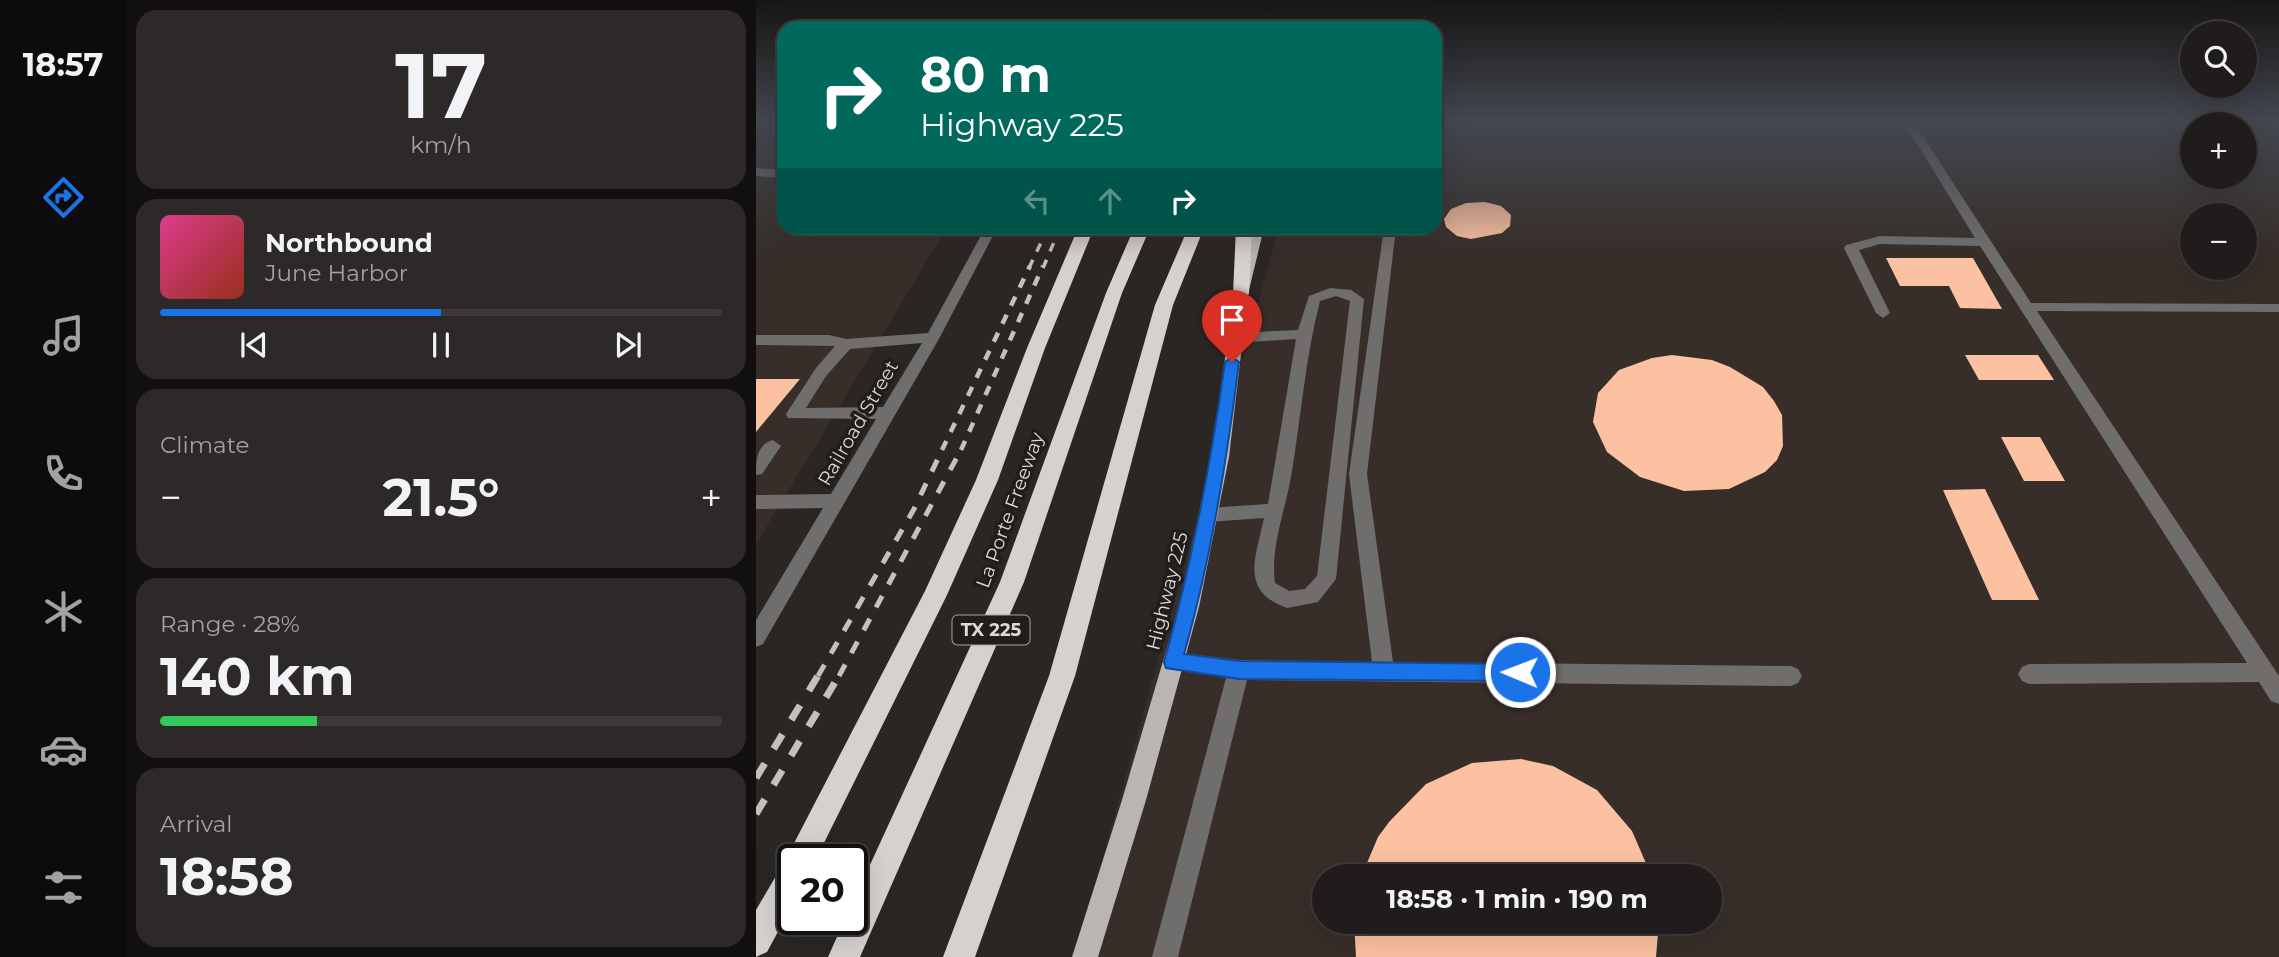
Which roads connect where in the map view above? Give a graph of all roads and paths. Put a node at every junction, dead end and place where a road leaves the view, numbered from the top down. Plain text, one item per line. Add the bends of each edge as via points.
1 (1936, 166) edge
2 (756, 172) edge
3 (777, 174) edge
4 (987, 235) edge
5 (1083, 235) edge
6 (1139, 235) edge
7 (1193, 235) edge
8 (1244, 235) edge
9 (1256, 235) edge
10 (1389, 235) edge
11 (1984, 242) junction
12 (1241, 294) junction
13 (2028, 307) junction
14 (2279, 308) edge
15 (1883, 313) dead end
16 (1304, 334) junction
17 (933, 337) junction
18 (1235, 338) junction
19 (756, 340) edge
20 (846, 344) junction
21 (888, 413) junction
22 (774, 446) dead end
23 (756, 469) edge
24 (836, 501) junction
25 (756, 502) edge
26 (1276, 510) junction
27 (1208, 515) junction
28 (756, 638) edge
29 (1173, 662) junction
30 (1239, 670) junction
31 (1384, 670) junction
32 (2264, 672) junction
33 (2029, 674) dead end
34 (1791, 676) dead end
35 (2279, 694) edge
36 (809, 844) edge
37 (777, 903) edge
38 (756, 941) edge
39 (844, 957) edge
40 (959, 957) edge
41 (1085, 957) edge
42 (1165, 957) edge

1 - 11 street
2 - 3 street
4 - 17 street, Railroad Street
5 - 36 highway via 987,481 935,595
6 - 39 highway, La Porte Freeway / TX 225 via 1114,293 1012,582
7 - 40 highway via 1164,305 1062,676
8 - 12 highway
9 - 12 main road, Highway 225
10 - 31 street via 1358,474
11 - 13 street
11 - 15 street via 1880,240 1851,248
12 - 18 main road, Highway 225
13 - 14 street
13 - 32 street
16 - 18 street
16 - 26 street
16 - 26 street via 1314,299 1328,290 1357,299 1326,579 1311,596 1287,600 1266,587 1264,566
17 - 20 street
17 - 21 street, Railroad Street
18 - 27 main road, Highway 225
19 - 20 street
20 - 21 street via 794,414
21 - 24 street, Railroad Street
22 - 23 street
24 - 25 street
24 - 28 street, Railroad Street
26 - 27 street
27 - 29 main road, Highway 225
29 - 30 street
29 - 41 main road, Highway 225
30 - 31 street
30 - 42 street
31 - 34 street
32 - 33 street
32 - 35 street
37 - 38 highway

